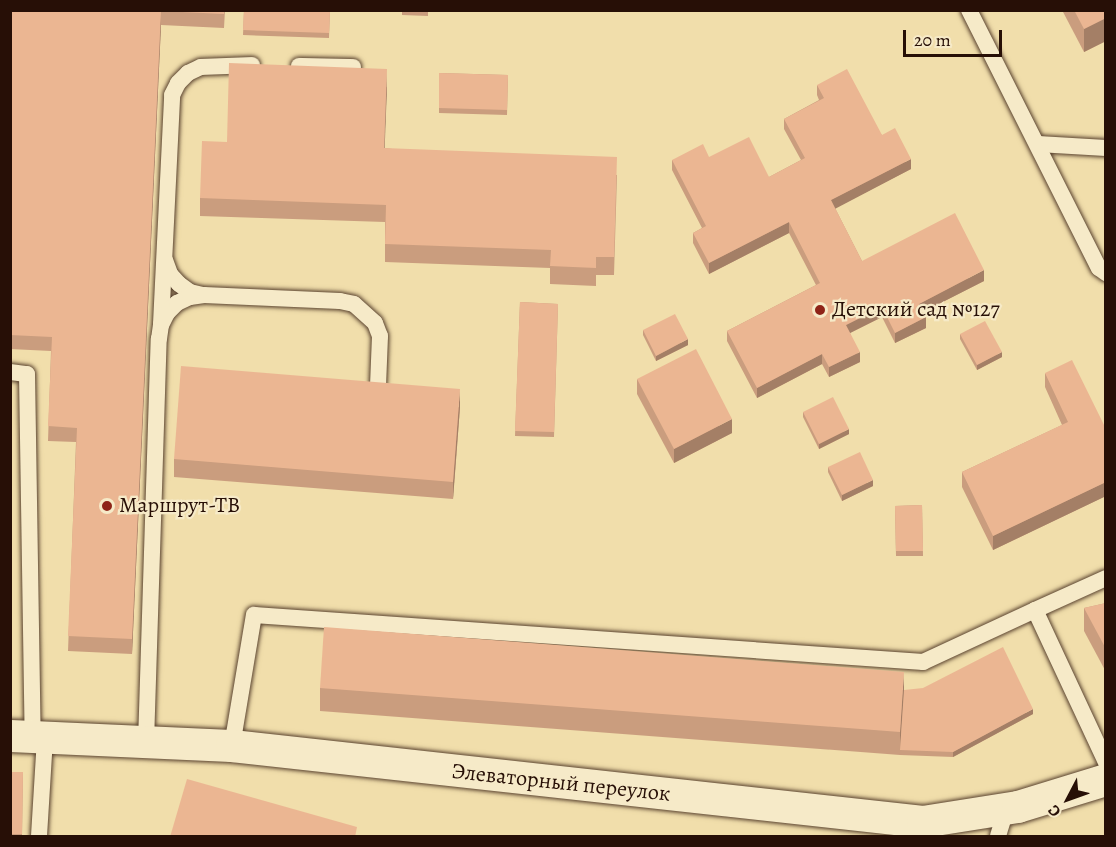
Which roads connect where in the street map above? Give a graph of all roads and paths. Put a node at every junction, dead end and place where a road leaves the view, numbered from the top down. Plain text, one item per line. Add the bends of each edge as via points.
1 (969, 10) edge
2 (353, 67) edge
3 (1038, 144) junction
4 (1106, 148) edge
5 (164, 249) junction
6 (1106, 273) edge
7 (204, 295) junction
8 (161, 325) junction
9 (10, 372) edge
10 (378, 385) edge
11 (1106, 578) edge
12 (1035, 610) junction
13 (30, 736) edge
14 (146, 743) junction
15 (232, 746) junction
16 (1106, 762) edge
17 (1106, 780) edge
18 (1002, 823) edge
19 (39, 837) edge

1 - 3 lane
2 - 5 lane via 201,67 188,73 178,83 170,109
3 - 4 lane
3 - 6 lane via 1099,268
5 - 7 lane via 170,274 190,292
5 - 8 lane
7 - 8 lane via 177,303
7 - 10 lane via 354,304 375,323 380,336
8 - 14 lane
9 - 13 lane via 27,374
11 - 12 lane
12 - 15 lane via 923,662 254,615
12 - 16 lane
13 - 14 street, Элеваторный переулок
13 - 19 lane
14 - 15 street, Элеваторный переулок
15 - 18 street, Элеваторный переулок via 923,822
17 - 18 street, Элеваторный переулок

